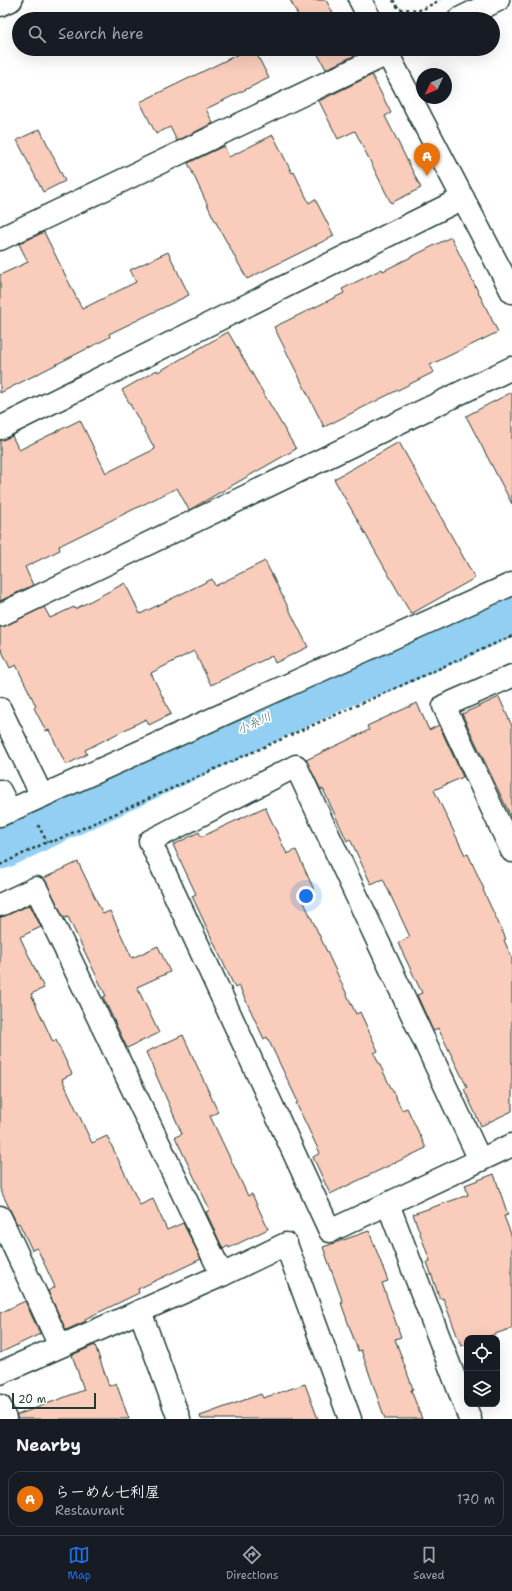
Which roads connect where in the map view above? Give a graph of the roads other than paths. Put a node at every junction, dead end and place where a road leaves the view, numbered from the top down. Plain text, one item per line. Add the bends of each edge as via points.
1 (11, 0) edge
2 (360, 0) edge
3 (498, 0) edge
4 (0, 5) edge
5 (366, 12) edge
6 (473, 12) edge
7 (380, 56) edge
8 (392, 56) edge
9 (463, 198) junction
10 (0, 239) edge
11 (512, 292) edge
12 (512, 368) edge
13 (0, 428) edge
14 (512, 584) edge
15 (0, 615) edge
16 (512, 676) edge
17 (0, 709) edge
18 (0, 792) edge
19 (42, 796) junction
20 (5, 813) edge
21 (512, 851) edge
22 (0, 904) edge
23 (512, 1145) edge
24 (480, 1160) junction
25 (388, 1204) junction
26 (0, 1217) edge
27 (222, 1275) junction
28 (140, 1311) junction
29 (60, 1346) junction
30 (0, 1373) edge
31 (0, 1406) edge
32 (5, 1419) edge
33 (179, 1419) edge
34 (350, 1419) edge
35 (470, 1419) edge

1 - 4 street
2 - 5 street
3 - 6 street
7 - 10 street
8 - 9 street
9 - 11 street
9 - 13 street
12 - 15 street
14 - 19 street
16 - 21 street via 444,706
17 - 19 street
18 - 20 street
19 - 20 street
22 - 27 street via 36,888
23 - 24 street
24 - 25 street
24 - 25 street via 296,766 150,841 330,1231
25 - 35 street
26 - 29 street
27 - 28 street
27 - 34 street via 286,1244
28 - 29 street
28 - 33 street
29 - 30 street
31 - 32 street

